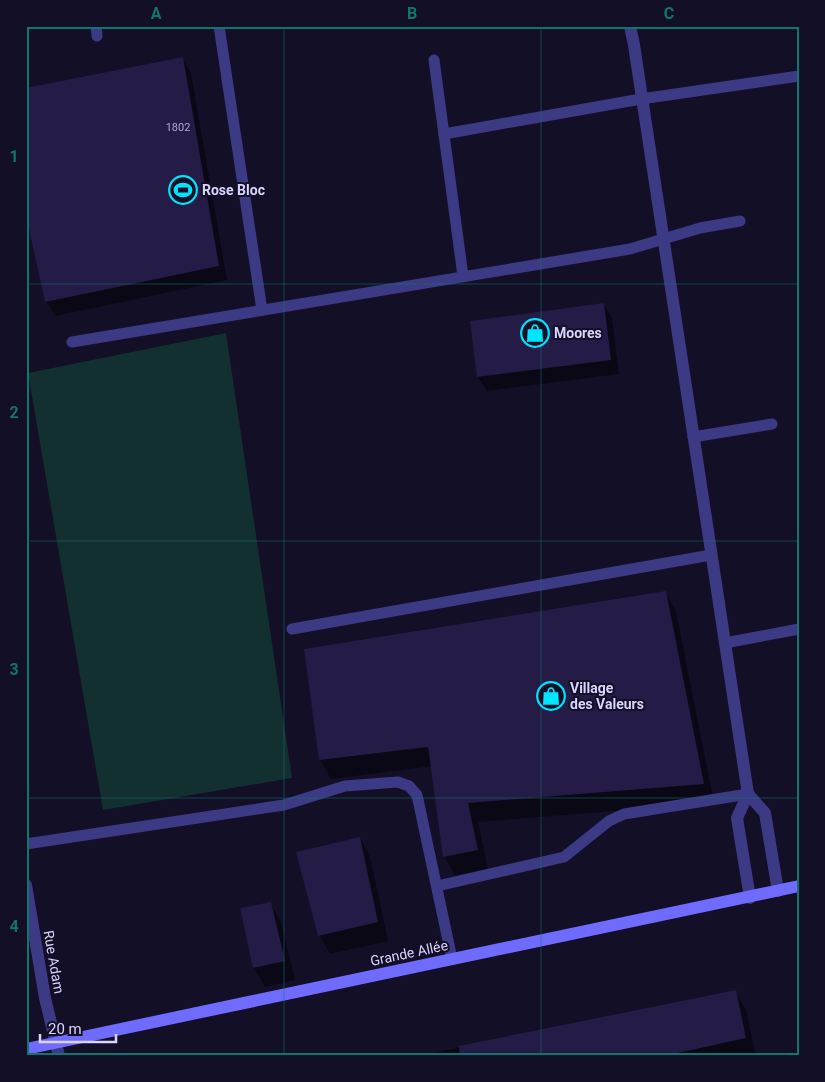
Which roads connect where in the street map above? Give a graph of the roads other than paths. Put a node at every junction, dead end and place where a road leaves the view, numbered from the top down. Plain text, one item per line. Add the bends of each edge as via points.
1 (220, 26) edge
2 (630, 26) edge
3 (434, 60) dead end
4 (799, 76) edge
5 (641, 99) junction
6 (444, 134) junction
7 (740, 221) dead end
8 (663, 240) junction
9 (463, 276) junction
10 (262, 310) junction
11 (72, 342) dead end
12 (772, 424) dead end
13 (693, 437) junction
14 (711, 554) junction
15 (292, 629) dead end
16 (799, 629) edge
17 (725, 643) junction
18 (748, 794) junction
19 (26, 844) edge
20 (26, 885) edge
21 (437, 886) junction
22 (799, 886) edge
23 (778, 891) junction
24 (750, 898) junction
25 (452, 959) junction
26 (56, 1042) junction
27 (26, 1049) edge
28 (59, 1056) edge

1 - 10 lane
2 - 5 street
3 - 6 lane
4 - 5 lane
5 - 6 lane
5 - 8 street
6 - 9 lane
7 - 8 lane via 700,228
8 - 9 lane via 623,250
8 - 13 street
9 - 10 lane
10 - 11 lane
12 - 13 lane
13 - 14 street
14 - 15 lane
14 - 17 street
16 - 17 lane
17 - 18 street
18 - 21 lane via 624,814 609,821 564,857
18 - 23 street via 766,813
18 - 24 street via 737,818
19 - 21 lane via 284,805 345,786 398,782 409,786 417,795
20 - 26 street, Rue Adam via 45,998
21 - 25 lane
22 - 23 main road, Grande Allée
23 - 24 main road, Grande Allée
24 - 25 main road, Grande Allée
25 - 26 main road, Grande Allée
26 - 27 main road, Grande Allée
26 - 28 street, Rue Adam

